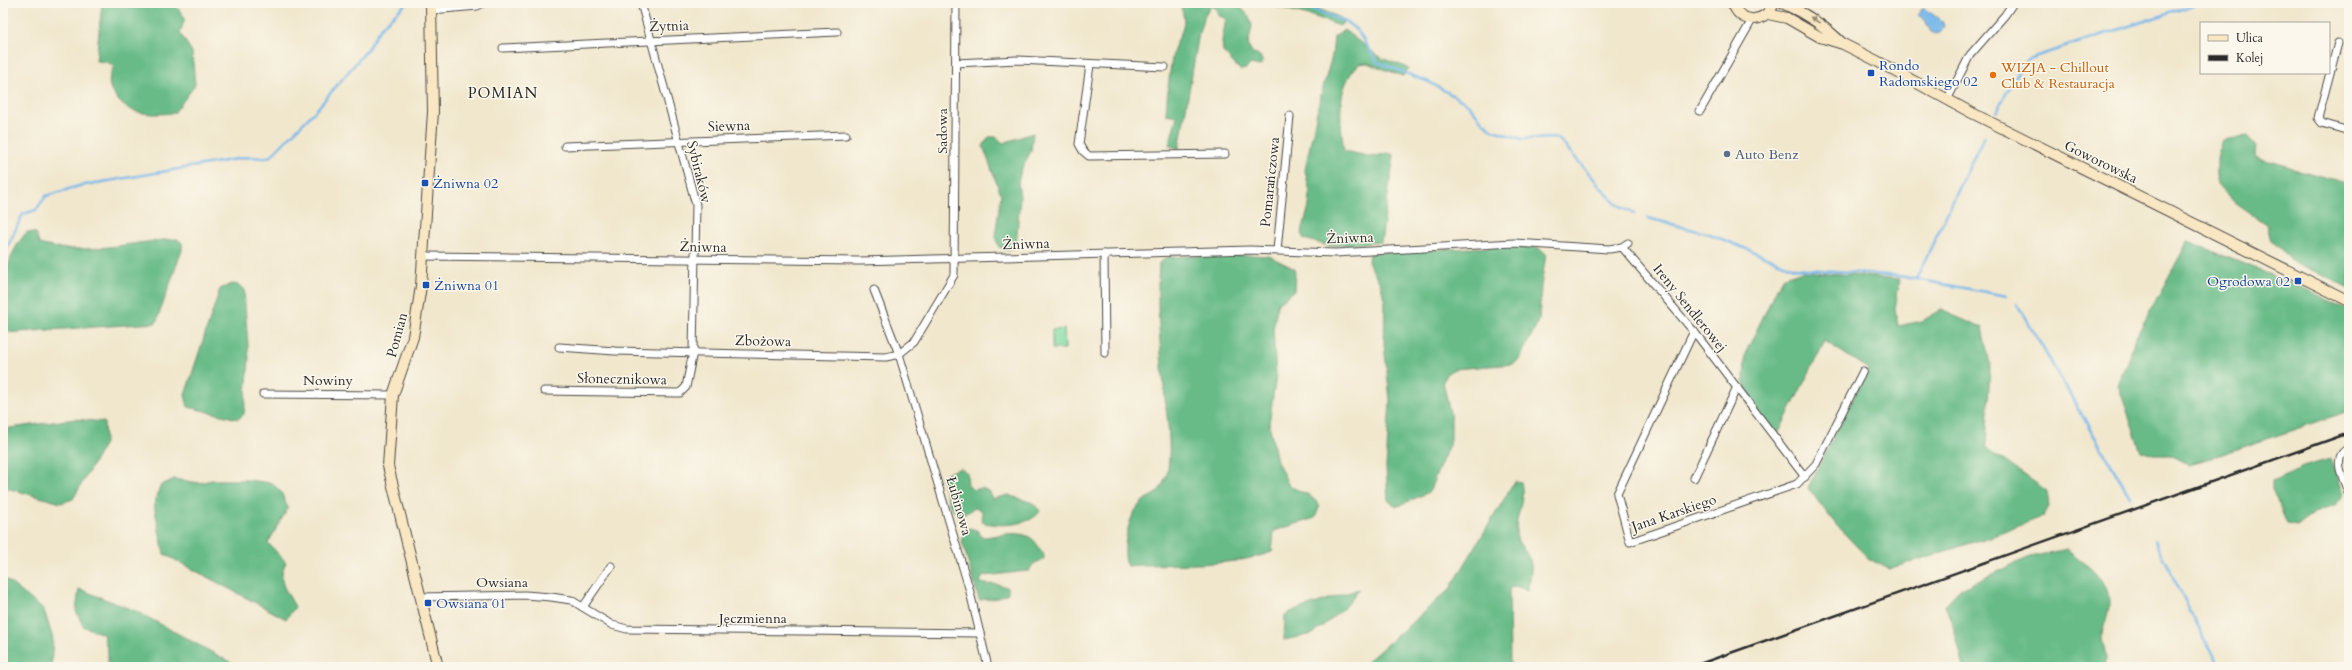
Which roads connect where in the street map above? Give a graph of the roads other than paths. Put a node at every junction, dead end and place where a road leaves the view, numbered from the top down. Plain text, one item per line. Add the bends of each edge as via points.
1 (483, 3) edge
2 (641, 3) edge
3 (956, 3) edge
4 (1774, 3) edge
5 (1782, 3) edge
6 (2012, 3) edge
7 (1731, 4) edge
8 (431, 6) edge
9 (1768, 14) junction
10 (1752, 20) junction
11 (837, 32) dead end
12 (651, 40) junction
13 (2338, 43) dead end
14 (1843, 44) junction
15 (503, 48) dead end
16 (956, 63) junction
17 (1090, 65) junction
18 (1165, 67) dead end
19 (2330, 73) edge
20 (2330, 74) edge
21 (1947, 100) junction
22 (1700, 111) dead end
23 (1290, 116) dead end
24 (2349, 131) edge
25 (846, 135) dead end
26 (678, 140) junction
27 (565, 146) dead end
28 (1225, 154) dead end
29 (1625, 245) joint
30 (1277, 250) junction
31 (1104, 254) junction
32 (424, 256) junction
33 (694, 260) junction
34 (956, 260) junction
35 (874, 290) dead end
36 (2349, 301) edge
37 (1694, 331) junction
38 (559, 347) dead end
39 (693, 352) junction
40 (1105, 353) dead end
41 (899, 354) junction
42 (1863, 371) dead end
43 (1737, 387) junction
44 (544, 391) dead end
45 (263, 394) dead end
46 (393, 394) junction
47 (2349, 448) edge
48 (1805, 477) junction
49 (1694, 478) dead end
50 (2349, 494) edge
51 (611, 566) dead end
52 (420, 597) junction
53 (583, 607) junction
54 (980, 633) junction
55 (438, 667) edge
56 (988, 667) edge

1 - 8 street via 477,6
2 - 12 street, Sybiraków
3 - 16 street, Sadowa
4 - 9 main road
14 -> 5 main road, Goworowska via 1821,24
6 - 21 street via 2005,15 1970,55
7 - 10 main road via 1740,15
8 - 32 main road, Pomian via 433,112
9 - 10 main road
9 - 14 main road, Goworowska via 1787,18 1820,37
10 - 22 street
11 - 12 street, Żytnia
12 - 15 street, Żytnia
12 - 26 street, Sybiraków
13 - 19 street
14 - 21 main road, Goworowska
16 - 17 street via 1018,60
16 - 34 street, Sadowa
17 - 18 street
17 - 28 street via 1079,144 1089,156
20 - 24 street via 2318,118 2322,124
21 - 36 main road, Goworowska
23 - 30 street, Pomarańczowa
25 - 26 street, Siewna
26 - 27 street, Siewna
26 - 33 street, Sybiraków via 696,205
29 - 30 street, Żniwna via 1609,249 1514,243 1335,253
29 - 37 street, Ireny Sendlerowej
30 - 31 street, Żniwna
31 - 34 street, Żniwna
31 - 40 street
32 - 33 street, Żniwna
32 - 46 main road, Pomian via 416,328
33 - 34 street, Żniwna
33 - 39 street, Sybiraków
34 - 41 street, Sadowa via 952,280 914,342
35 - 41 street
37 - 43 street, Ireny Sendlerowej
37 - 48 street, Jana Karskiego via 1617,494 1630,542 1797,484
38 - 39 street, Zbożowa
39 - 41 street, Zbożowa via 886,357
39 - 44 street, Słonecznikowa via 686,386 680,393
41 - 54 street, Łubinowa via 955,537
42 - 48 street via 1816,464
43 - 48 street, Ireny Sendlerowej
43 - 49 street
45 - 46 street, Nowiny
46 - 52 main road, Pomian via 388,466
47 - 50 street via 2340,459
51 - 53 street
52 - 53 street, Owsiana via 525,594 571,600
52 - 55 main road, Pomian
53 - 54 street, Jęczmienna via 612,625 627,629
54 - 56 street, Łubinowa

